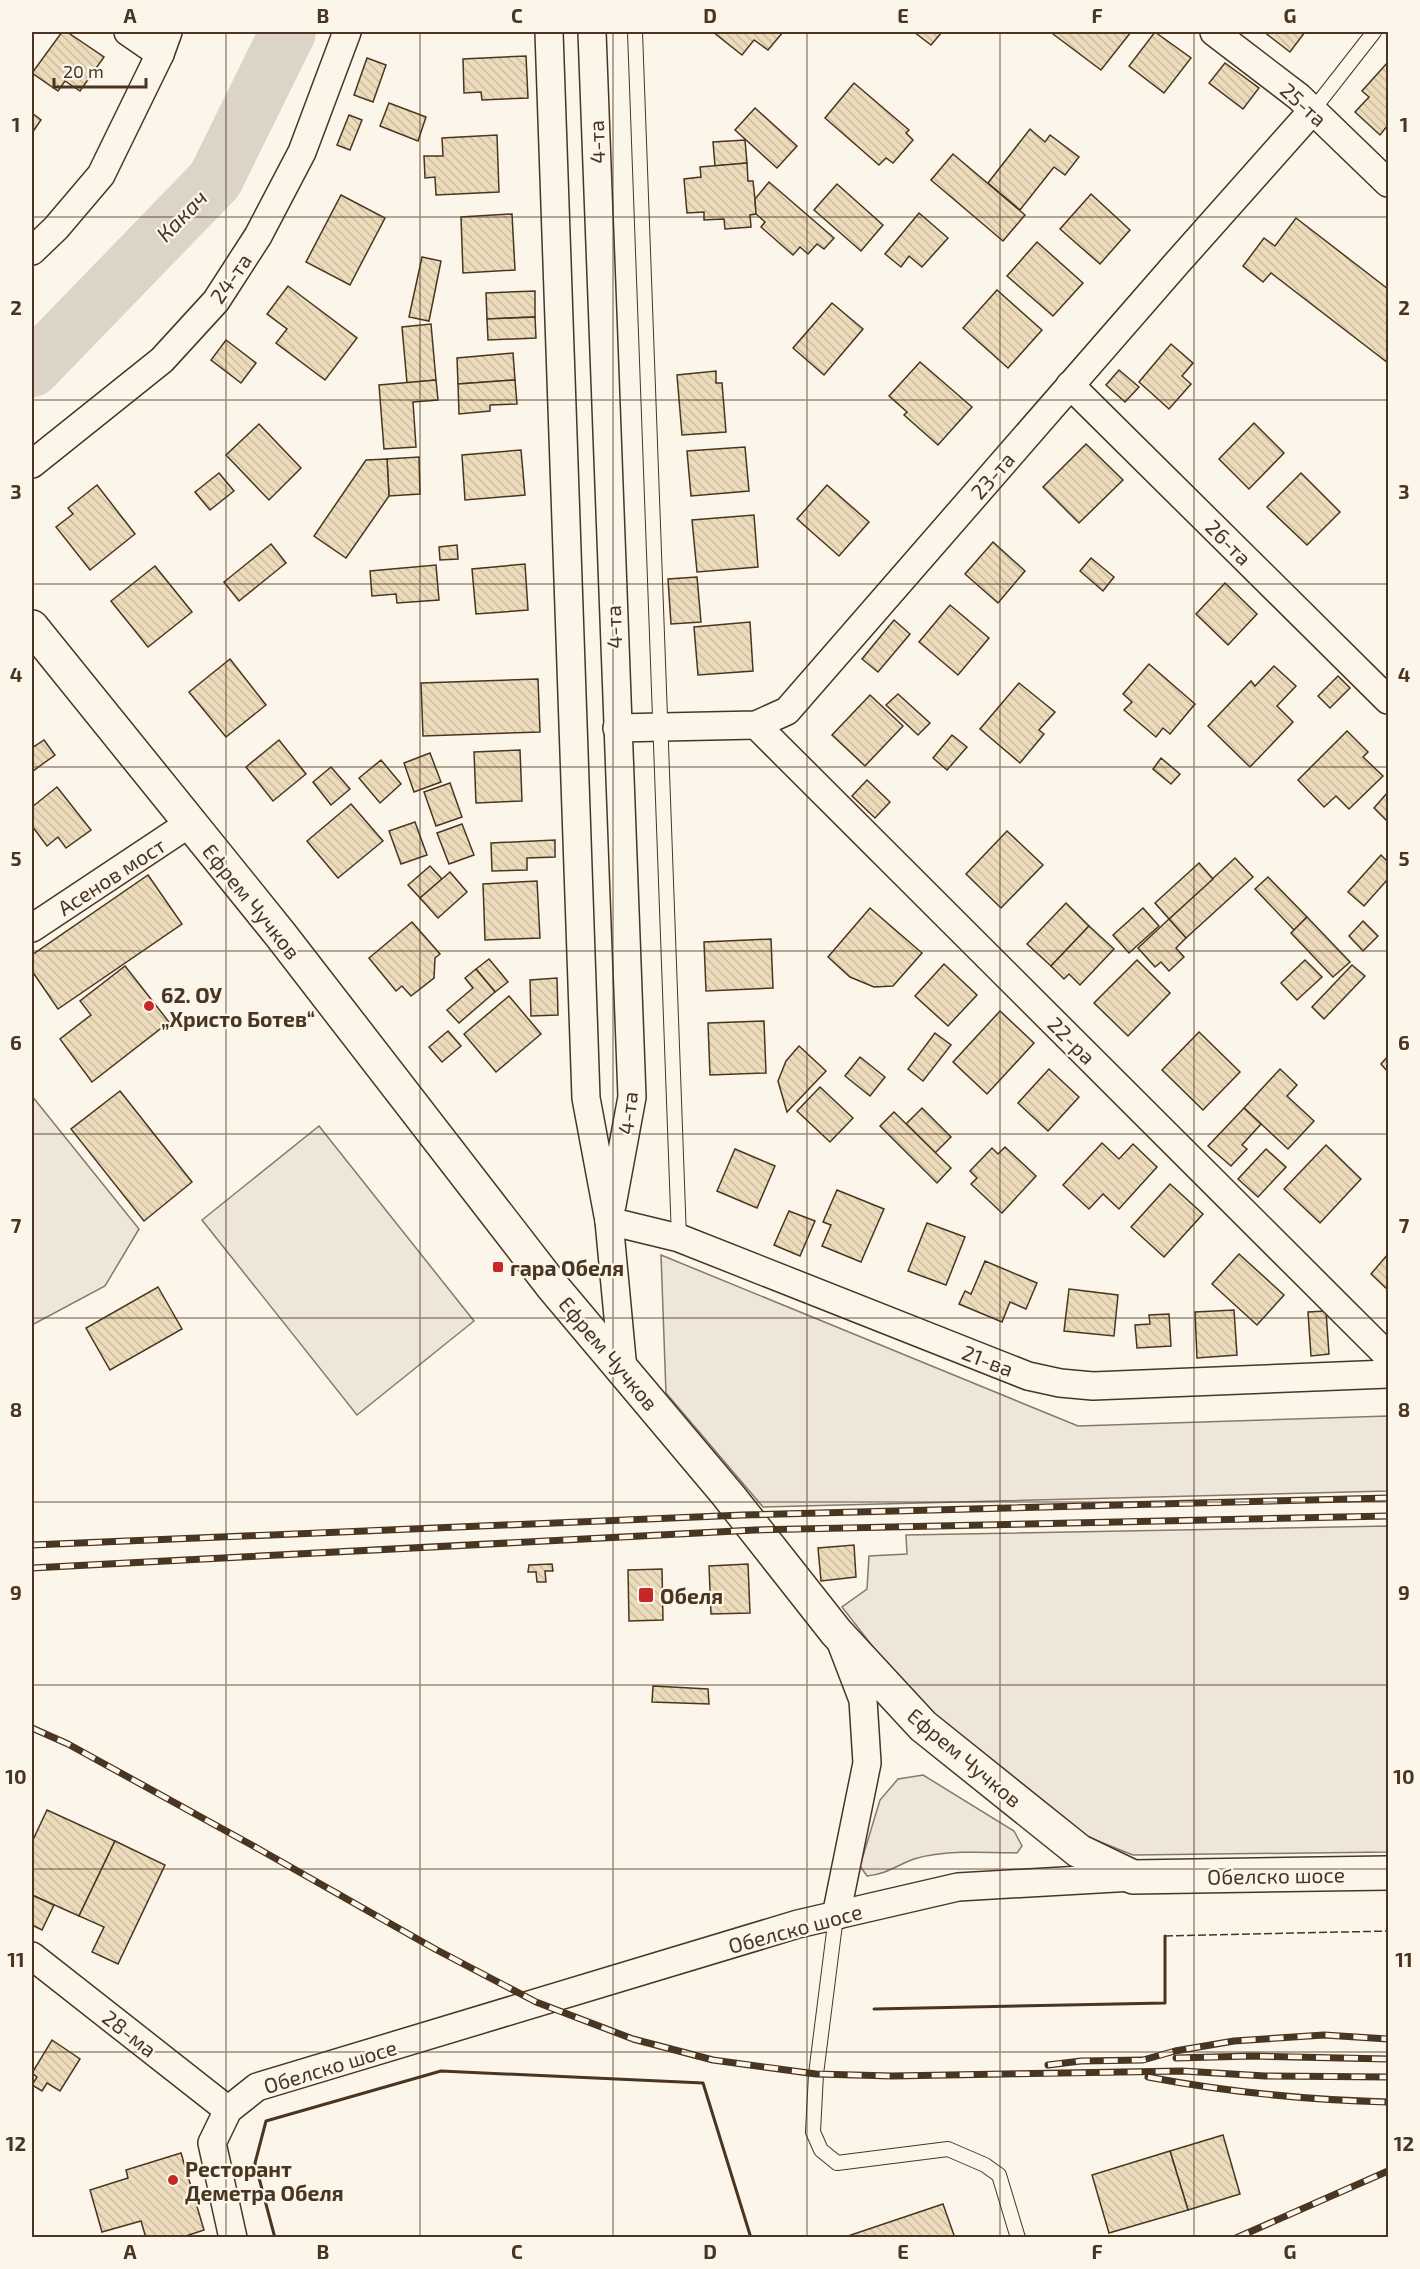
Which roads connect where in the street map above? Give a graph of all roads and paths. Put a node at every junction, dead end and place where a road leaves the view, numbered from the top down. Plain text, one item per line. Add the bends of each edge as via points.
1 (128, 32) edge
2 (347, 32) edge
3 (549, 32) edge
4 (592, 32) edge
5 (635, 32) edge
6 (1214, 32) edge
7 (1374, 32) edge
8 (164, 43) edge
9 (1313, 110) junction
10 (1389, 183) edge
11 (32, 251) edge
12 (1071, 385) junction
13 (32, 464) edge
14 (32, 627) edge
15 (1389, 700) edge
16 (661, 725) junction
17 (756, 725) junction
18 (617, 728) junction
19 (190, 823) junction
20 (32, 928) edge
21 (609, 1221) junction
22 (679, 1238) junction
23 (1389, 1356) edge
24 (623, 1370) junction
25 (1389, 1374) edge
26 (836, 1632) junction
27 (1389, 1873) edge
28 (1133, 1877) junction
29 (836, 1916) junction
30 (32, 1956) edge
31 (228, 2110) junction
32 (233, 2238) edge
33 (1018, 2238) edge

1 - 8 street
2 - 13 street, 24-та via 302,152 258,236 216,301 162,360
3 - 21 street, 4-та via 586,1098
4 - 18 street, 4-та
5 - 16 lane
6 - 9 street, 25-та
7 - 9 lane
8 - 11 street via 101,175
9 - 10 street, 25-та
9 - 12 street, 23-та
12 - 15 street, 26-та
12 - 17 street, 23-та via 788,711
14 - 19 street, Ефрем Чучков
16 - 17 street, 23-та
16 - 18 street, 23-та
16 - 22 lane
17 - 23 street, 22-ра
18 - 21 street, 4-та via 632,1097
19 - 20 street, Асенов мост
19 - 24 street, Ефрем Чучков via 553,1287
21 - 22 street, 21-ва
21 - 24 street, 4-та
22 - 25 street, 21-ва via 1028,1376 1060,1383 1093,1386
24 - 26 street, Ефрем Чучков
26 - 28 street, Ефрем Чучков via 922,1726 1079,1851
26 - 29 street via 863,1700 867,1763
27 - 28 street, Обелско шосе
28 - 29 street, Обелско шосе via 958,1887
29 - 31 street, Обелско шосе via 798,1924 257,2087
29 - 33 lane via 815,2086 813,2132 821,2150 837,2163 948,2149 985,2165 999,2175
30 - 31 street, 28-ма
31 - 32 street via 212,2143

